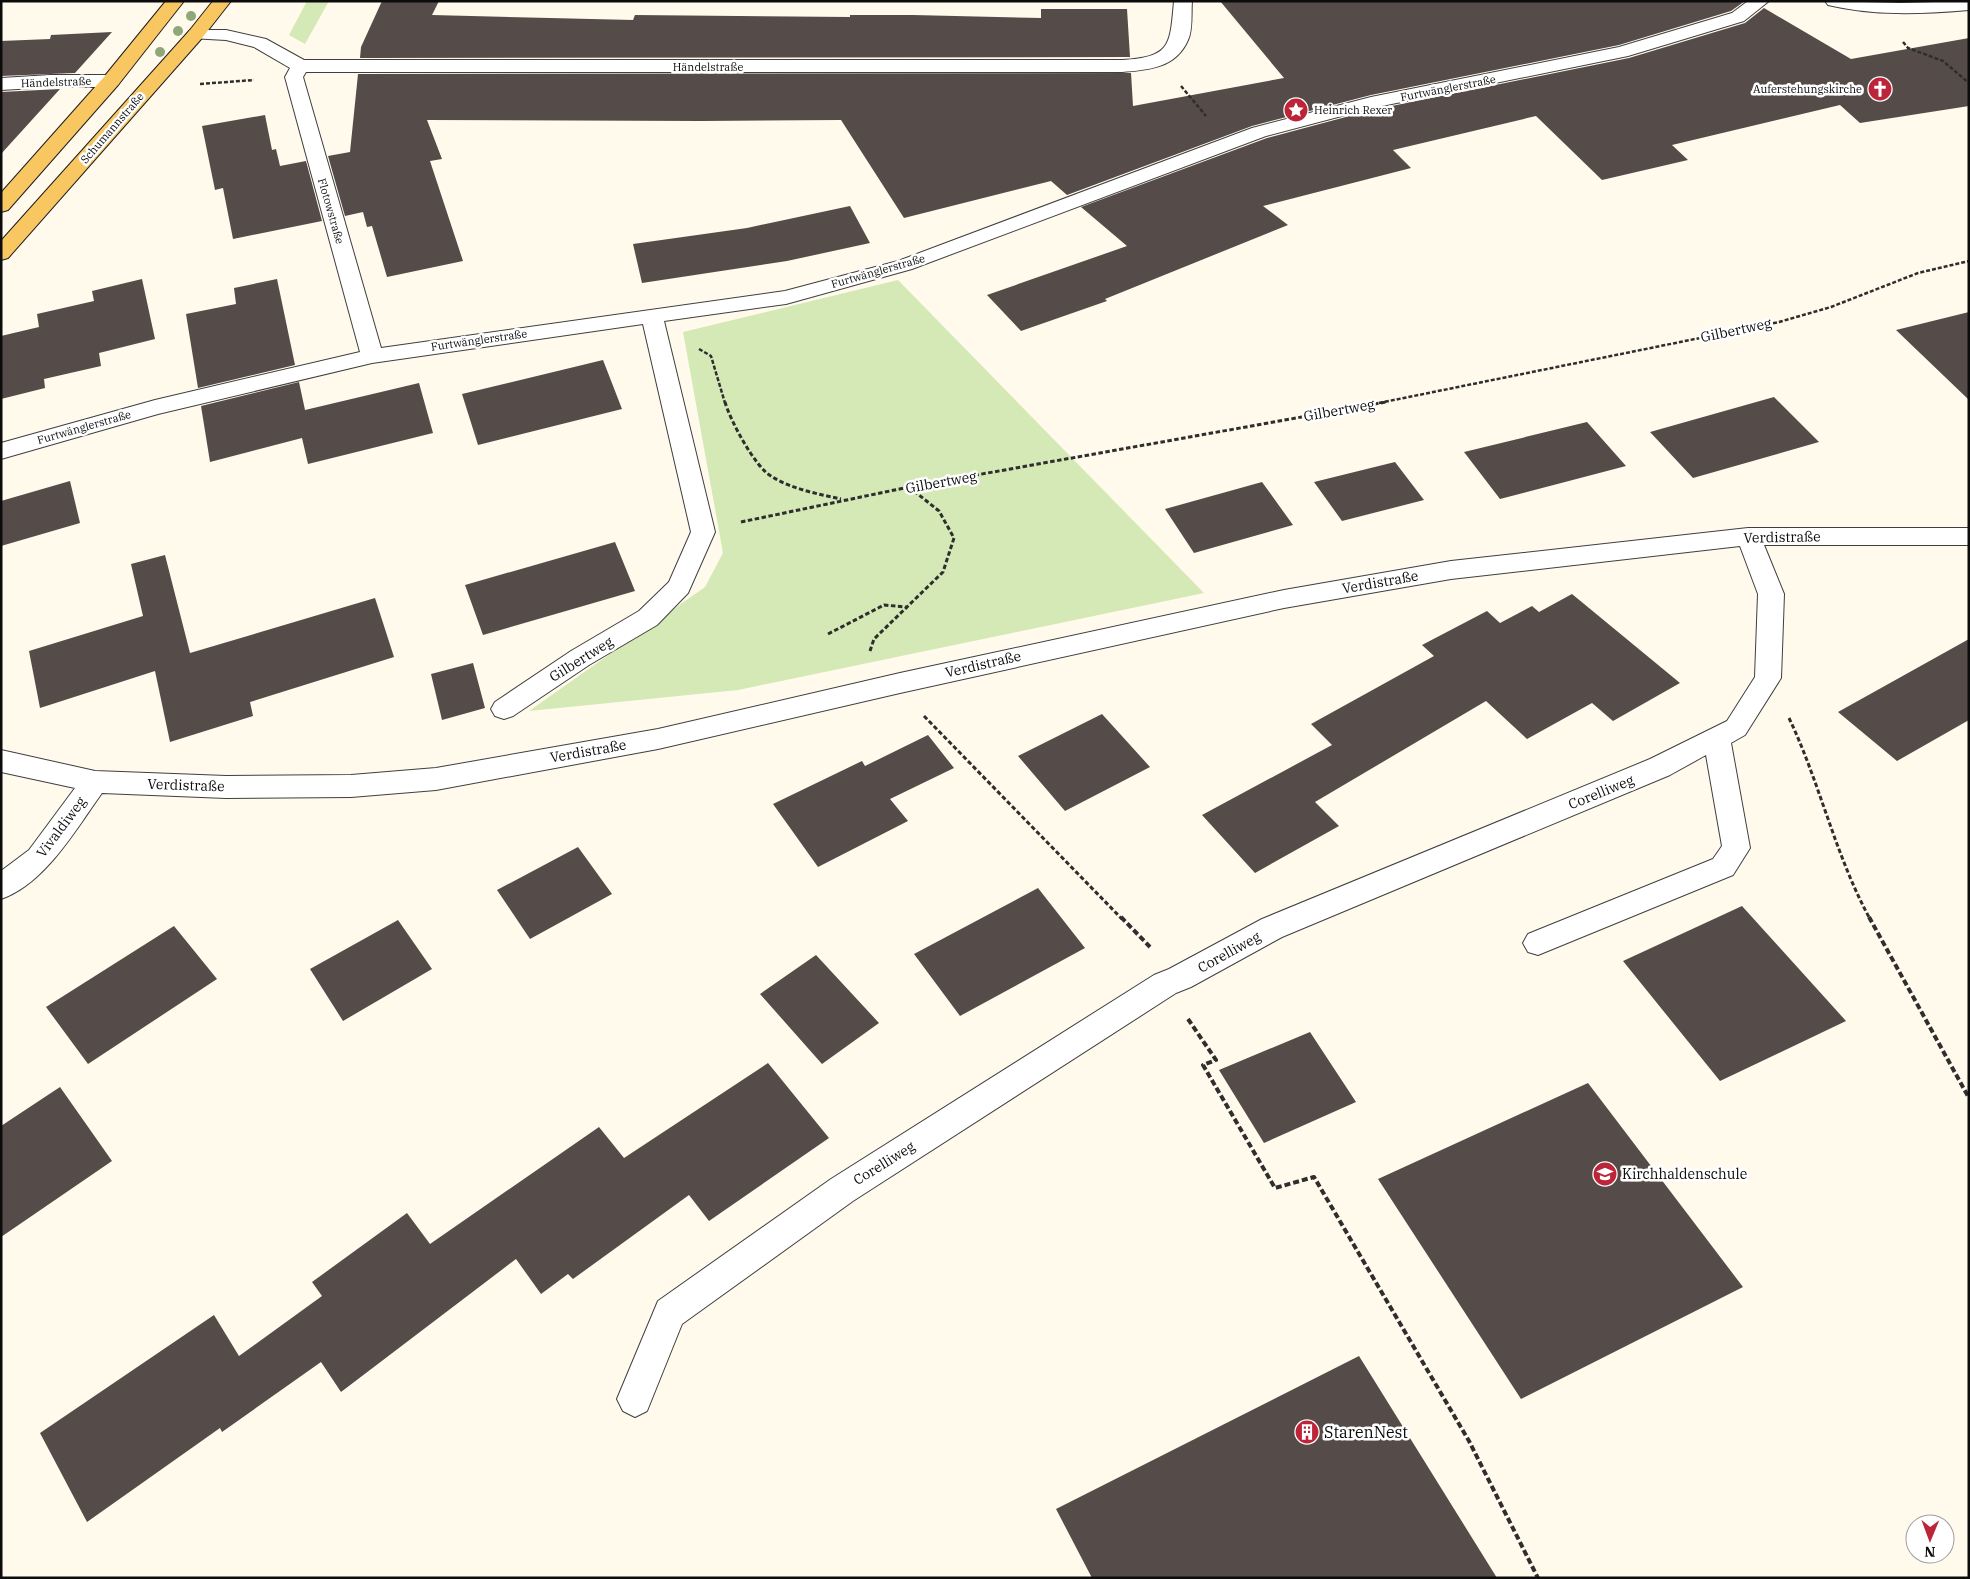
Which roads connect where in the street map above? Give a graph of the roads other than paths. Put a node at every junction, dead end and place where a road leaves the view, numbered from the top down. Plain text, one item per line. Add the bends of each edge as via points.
1 (175, 1) edge
2 (222, 1) edge
3 (1183, 1) edge
4 (1760, 1) edge
5 (1834, 1) edge
6 (1969, 5) edge
7 (196, 34) junction
8 (297, 71) junction
9 (111, 81) junction
10 (1, 84) edge
11 (1, 206) edge
12 (1, 254) edge
13 (652, 315) junction
14 (372, 356) junction
15 (1, 451) edge
16 (1969, 536) edge
17 (1748, 537) junction
18 (504, 709) dead end
19 (1717, 738) junction
20 (1, 761) edge
21 (95, 782) junction
22 (1, 887) edge
23 (1538, 943) dead end
24 (635, 1399) dead end

1 - 9 main road
2 - 7 main road, Schumannstraße
3 - 8 street, Händelstraße via 1180,39 1162,59 1148,64
4 - 13 street, Furtwänglerstraße via 1738,16 1622,52 1371,103 1259,132 905,265 786,297
5 - 6 street via 1916,10
7 - 8 street, Händelstraße via 226,35 260,43
7 - 12 main road, Schumannstraße
8 - 14 street, Flotowstraße
9 - 10 street, Händelstraße
9 - 11 main road
13 - 14 street, Furtwänglerstraße
13 - 18 street, Gilbertweg via 703,532 679,587 648,618 580,658
14 - 15 street, Furtwänglerstraße via 154,407
16 - 17 street, Verdistraße
17 - 19 street, Corelliweg via 1771,594 1768,678 1736,728
17 - 21 street, Verdistraße via 1450,570 1284,599 658,739 436,779 352,786 226,787
19 - 23 street via 1736,848 1724,867
19 - 24 street, Corelliweg via 1660,767 1272,928 1172,981 842,1190 670,1313
20 - 21 street, Verdistraße
21 - 22 street, Vivaldiweg via 39,858

